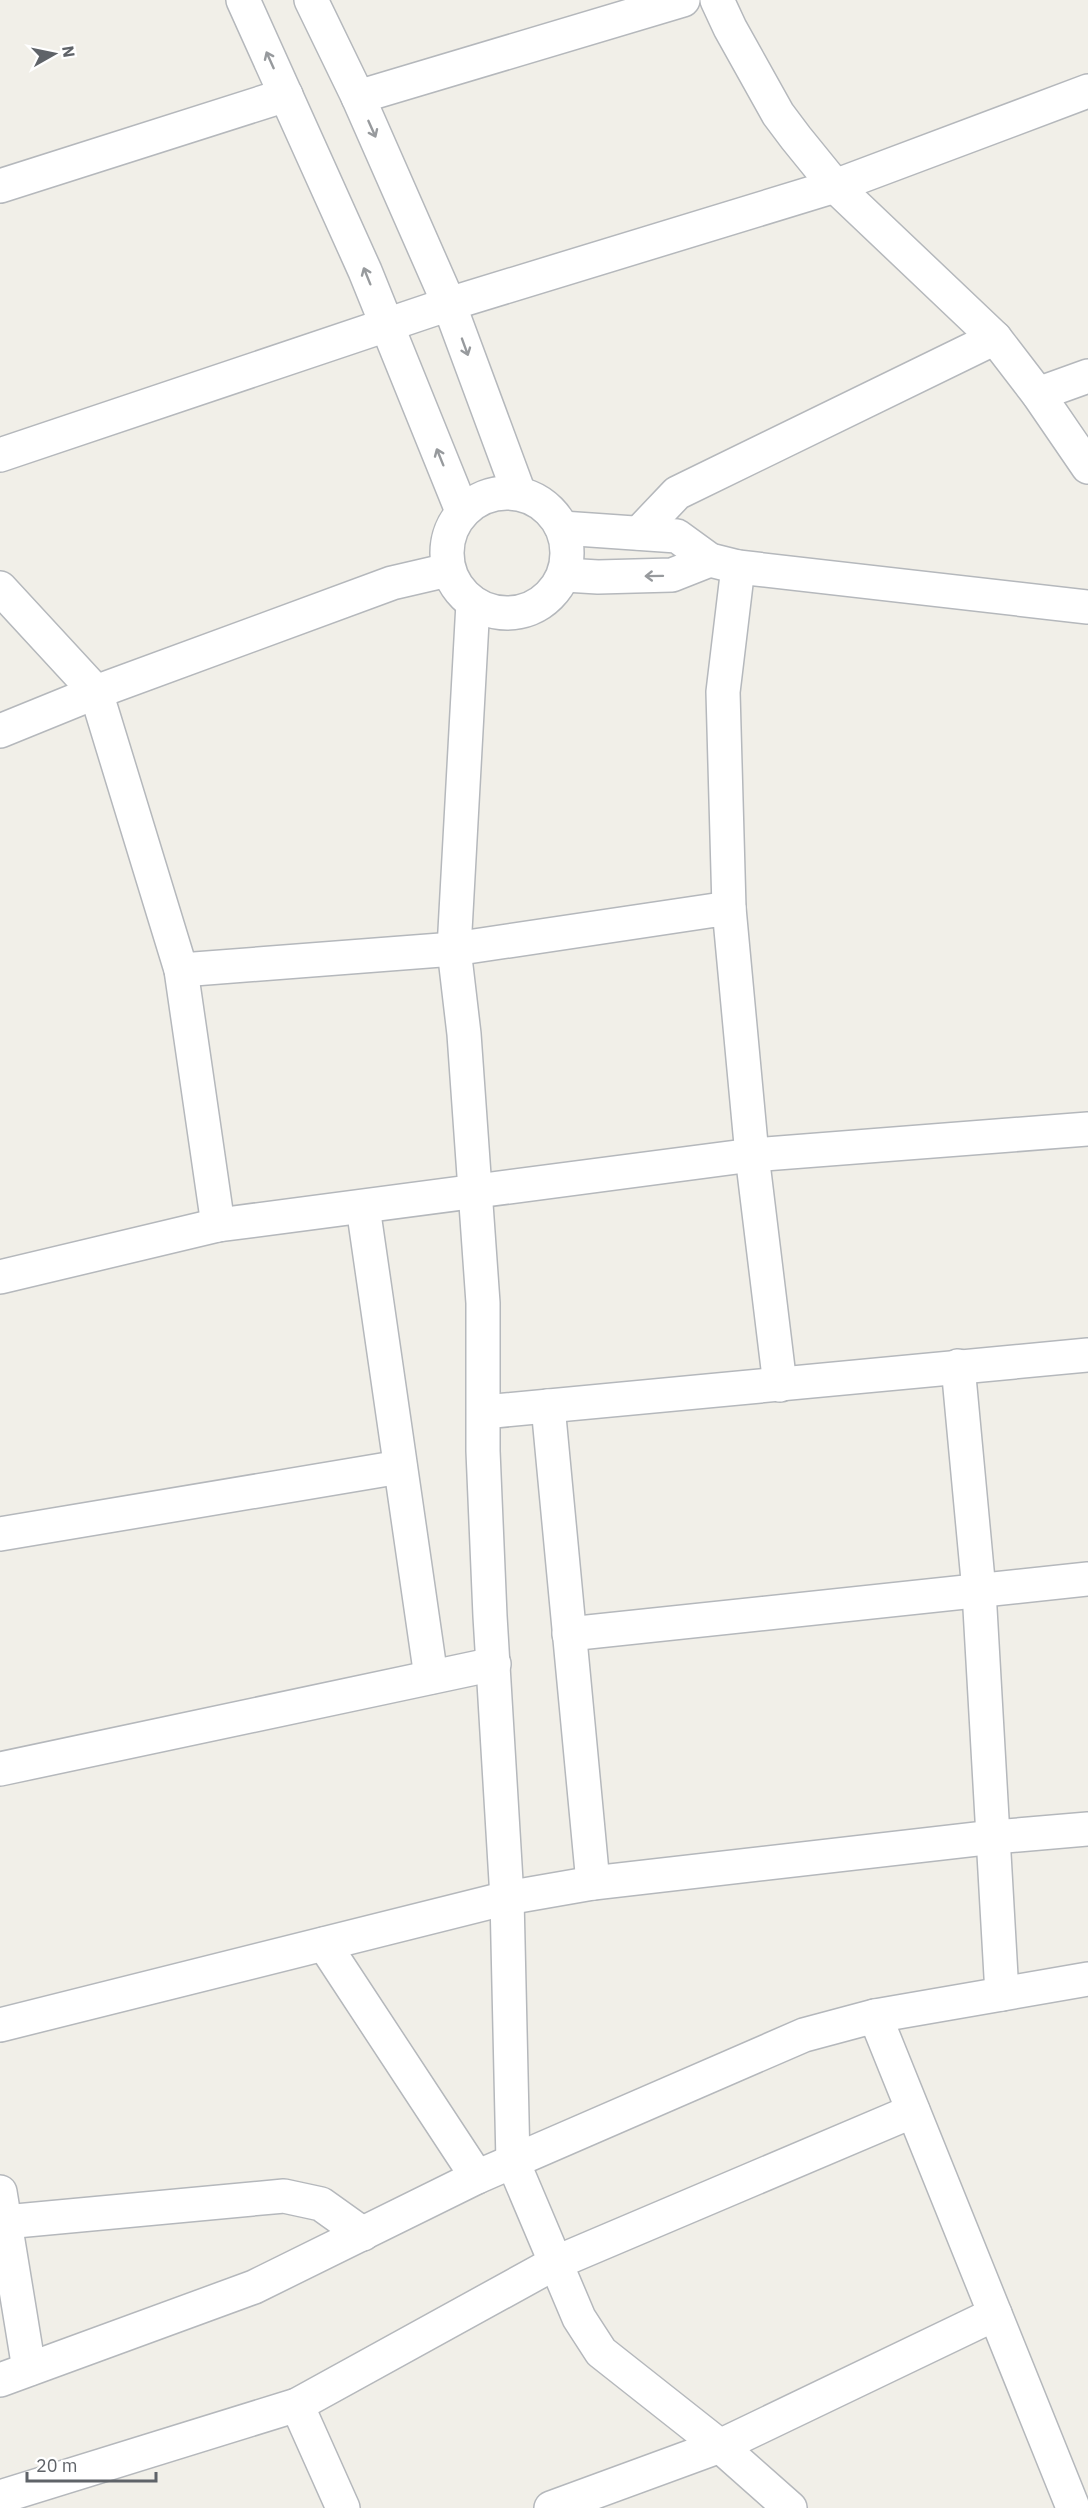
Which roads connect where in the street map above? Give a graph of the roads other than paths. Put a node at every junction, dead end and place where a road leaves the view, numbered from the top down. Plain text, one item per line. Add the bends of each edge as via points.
1 (243, 0) edge
2 (311, 0) edge
3 (683, 0) edge
4 (717, 0) edge
5 (1088, 92) edge
6 (286, 95) junction
7 (358, 97) junction
8 (0, 186) edge
9 (836, 186) junction
10 (449, 304) junction
11 (387, 326) junction
12 (996, 338) junction
13 (1088, 376) edge
14 (1038, 394) junction
15 (0, 455) edge
16 (1088, 467) edge
17 (519, 493) junction
18 (462, 511) junction
19 (562, 528) junction
20 (639, 533) junction
21 (724, 563) junction
22 (448, 570) junction
23 (565, 575) junction
24 (0, 588) edge
25 (473, 603) junction
26 (1088, 607) edge
27 (96, 692) junction
28 (0, 731) edge
29 (729, 908) junction
30 (454, 949) junction
31 (181, 970) junction
32 (1088, 1129) edge
33 (752, 1155) junction
34 (476, 1191) junction
35 (363, 1207) junction
36 (218, 1226) junction
37 (0, 1277) edge
38 (1088, 1354) edge
39 (958, 1366) junction
40 (780, 1385) junction
41 (548, 1406) junction
42 (484, 1412) junction
43 (400, 1467) junction
44 (0, 1534) edge
45 (1088, 1579) edge
46 (979, 1591) junction
47 (568, 1634) junction
48 (494, 1664) junction
49 (432, 1677) junction
50 (0, 1769) edge
51 (1088, 1829) edge
52 (994, 1837) junction
53 (593, 1882) junction
54 (507, 1898) junction
55 (324, 1944) junction
56 (1088, 1979) edge
57 (1002, 1994) junction
58 (875, 2016) junction
59 (0, 2025) edge
60 (913, 2111) junction
61 (513, 2162) junction
62 (477, 2177) junction
63 (2, 2207) edge
64 (363, 2234) junction
65 (555, 2264) junction
66 (995, 2314) junction
67 (14, 2375) edge
68 (297, 2405) junction
69 (720, 2446) junction
70 (0, 2497) edge
71 (1075, 2504) edge
72 (343, 2508) edge
73 (551, 2508) edge
74 (790, 2508) edge

6 -> 1 street
2 - 7 street
3 - 7 street
4 - 9 street via 778,114
5 - 9 street
6 - 8 street
11 -> 6 street
7 -> 10 street
9 - 10 street
9 - 12 street
10 - 11 street
10 -> 17 street
11 - 15 street
18 -> 11 street
12 - 14 street
12 - 20 street via 677,493
13 - 14 street
14 - 16 street
17 - 18 street via 498,492 478,498
17 - 19 street via 552,512
18 - 22 street via 450,529 446,549
19 - 20 street
19 - 23 street via 567,547
20 - 21 street via 677,536
21 -> 23 street via 672,575
21 - 26 street
21 - 29 street
22 - 25 street via 458,589
22 - 27 street via 392,583
23 - 25 street via 546,599 530,609 492,612
24 - 27 street
25 - 30 street
27 - 28 street
27 - 31 street
29 - 30 street
29 - 33 street
30 - 31 street
30 - 34 street
31 - 36 street
32 - 33 street
33 - 34 street
33 - 40 street
34 - 35 street
34 - 42 street
35 - 36 street
35 - 43 street
36 - 37 street
38 - 39 street
39 - 40 street
39 - 46 street
40 - 41 street
41 - 42 street
41 - 47 street
42 - 48 street
43 - 44 street
43 - 49 street
45 - 46 street
46 - 47 street
46 - 52 street
47 - 53 street
48 - 49 street
48 - 54 street
49 - 50 street
51 - 52 street
52 - 53 street
52 - 57 street
53 - 54 street
54 - 55 street
54 - 61 street
55 - 59 street
55 - 62 street
56 - 57 street
57 - 58 street
58 - 60 street
58 - 61 street via 804,2035
60 - 65 street
60 - 66 street
61 - 62 street
61 - 65 street
62 - 64 street
63 - 64 street via 284,2196 321,2204
63 - 67 street
64 - 67 street via 254,2287
65 - 68 street
65 - 69 street via 579,2318 601,2352
66 - 69 street
66 - 71 street
68 - 70 street
68 - 72 street
69 - 73 street
69 - 74 street

